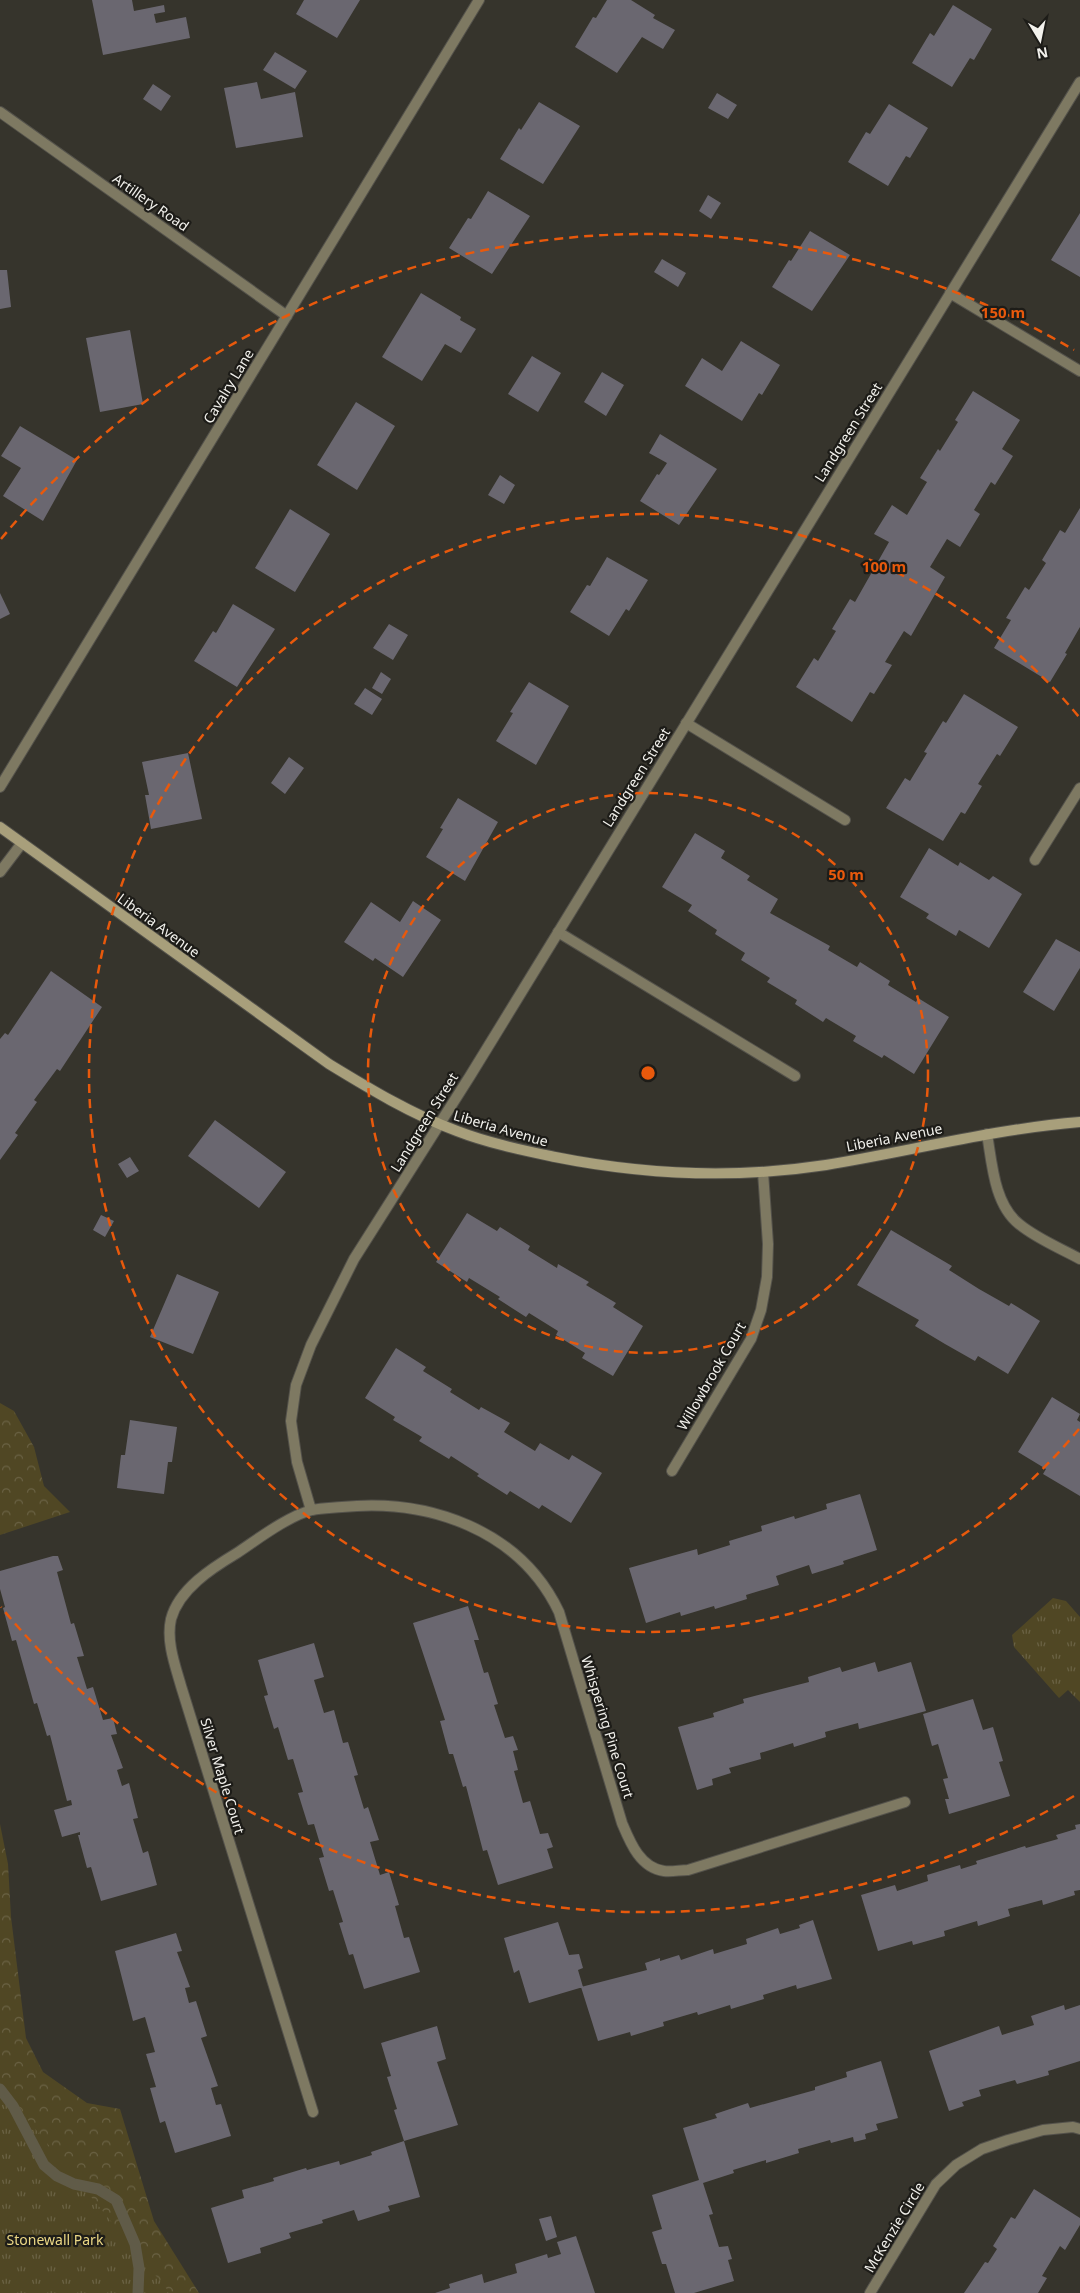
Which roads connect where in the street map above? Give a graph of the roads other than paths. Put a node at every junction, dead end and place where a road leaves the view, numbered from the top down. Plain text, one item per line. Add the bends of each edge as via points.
1 (479, 0) edge
2 (1080, 82) edge
3 (0, 112) edge
4 (950, 293) junction
5 (287, 316) junction
6 (1080, 370) edge
7 (686, 723) junction
8 (0, 786) edge
9 (1080, 788) edge
10 (845, 820) dead end
11 (0, 828) edge
12 (22, 843) junction
13 (1035, 860) dead end
14 (0, 872) edge
15 (558, 932) junction
16 (795, 1076) dead end
17 (1080, 1122) edge
18 (440, 1124) junction
19 (987, 1134) junction
20 (763, 1172) junction
21 (1080, 1259) edge
22 (672, 1471) dead end
23 (311, 1510) junction
24 (905, 1802) dead end
25 (312, 2112) dead end
26 (1080, 2129) edge
27 (870, 2293) edge

1 - 5 street, Cavalry Lane
2 - 4 street, Landgreen Street
3 - 5 street, Artillery Road
4 - 6 street
4 - 7 street, Landgreen Street
5 - 8 street, Cavalry Lane
7 - 10 street
7 - 15 street, Landgreen Street
9 - 13 street
11 - 12 main road, Liberia Avenue
12 - 14 street
12 - 18 main road, Liberia Avenue via 329,1064 383,1097
15 - 16 street
15 - 18 street, Landgreen Street
17 - 19 main road, Liberia Avenue
18 - 20 main road, Liberia Avenue via 519,1150 604,1167 691,1174
18 - 23 street, Landgreen Street via 354,1259 311,1345 296,1386 291,1421 297,1462
19 - 20 main road, Liberia Avenue via 826,1164
19 - 21 street via 1000,1196 1008,1212 1029,1232
20 - 22 street, Willowbrook Court via 768,1244 761,1310 751,1338
23 - 24 street, Whispering Pine Court via 363,1505 413,1508 462,1521 493,1537 532,1570 559,1612 622,1823 634,1849 648,1864 663,1871 688,1870
23 - 25 street, Silver Maple Court via 272,1529 197,1582 180,1601 172,1618 170,1635 178,1677
26 - 27 street, McKenzie Circle via 1043,2130 1008,2140 982,2149 956,2165 936,2184

